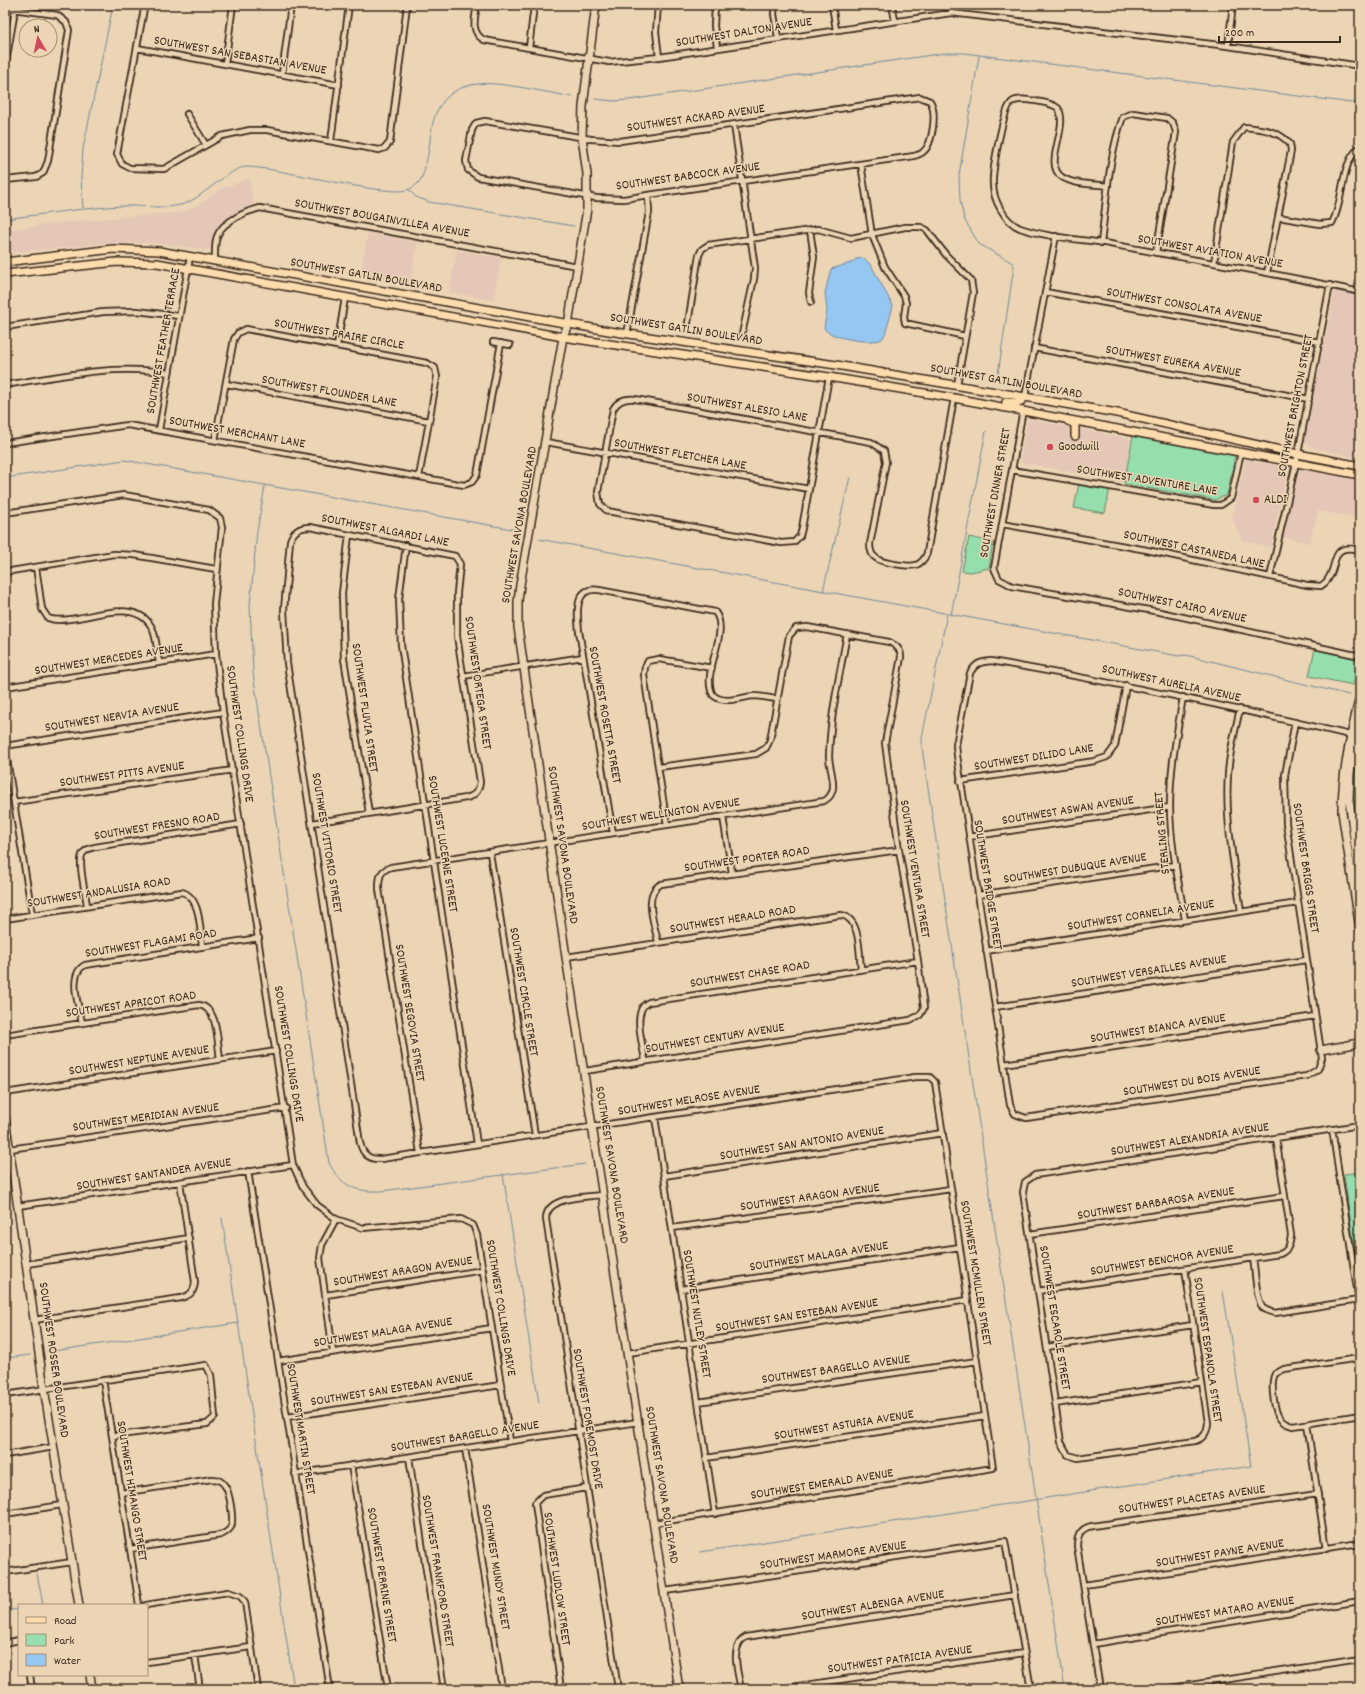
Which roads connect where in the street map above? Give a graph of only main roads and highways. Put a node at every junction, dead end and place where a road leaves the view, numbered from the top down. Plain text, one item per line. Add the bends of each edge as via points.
1 (5, 262) edge
2 (5, 274) edge
3 (1025, 397) junction
4 (972, 401) junction
5 (1071, 405) junction
6 (1022, 410) junction
7 (1036, 413) junction
8 (1084, 422) junction
9 (1360, 466) edge
10 (1360, 475) edge

1 - 3 main road, SOUTHWEST GATLIN BOULEVARD via 113,249 153,251 627,334 832,364
2 - 4 main road, SOUTHWEST GATLIN BOULEVARD via 117,262 157,263 563,337 829,376
3 - 4 main road via 1016,404 987,398
3 - 5 main road, SOUTHWEST GATLIN BOULEVARD
4 - 6 main road, SOUTHWEST GATLIN BOULEVARD
5 - 6 main road via 1062,407 1033,402
5 - 9 main road, SOUTHWEST GATLIN BOULEVARD
6 - 7 main road, SOUTHWEST GATLIN BOULEVARD
7 - 8 main road, SOUTHWEST GATLIN BOULEVARD
7 - 8 main road via 1075,423 1075,436
8 - 10 main road, SOUTHWEST GATLIN BOULEVARD

